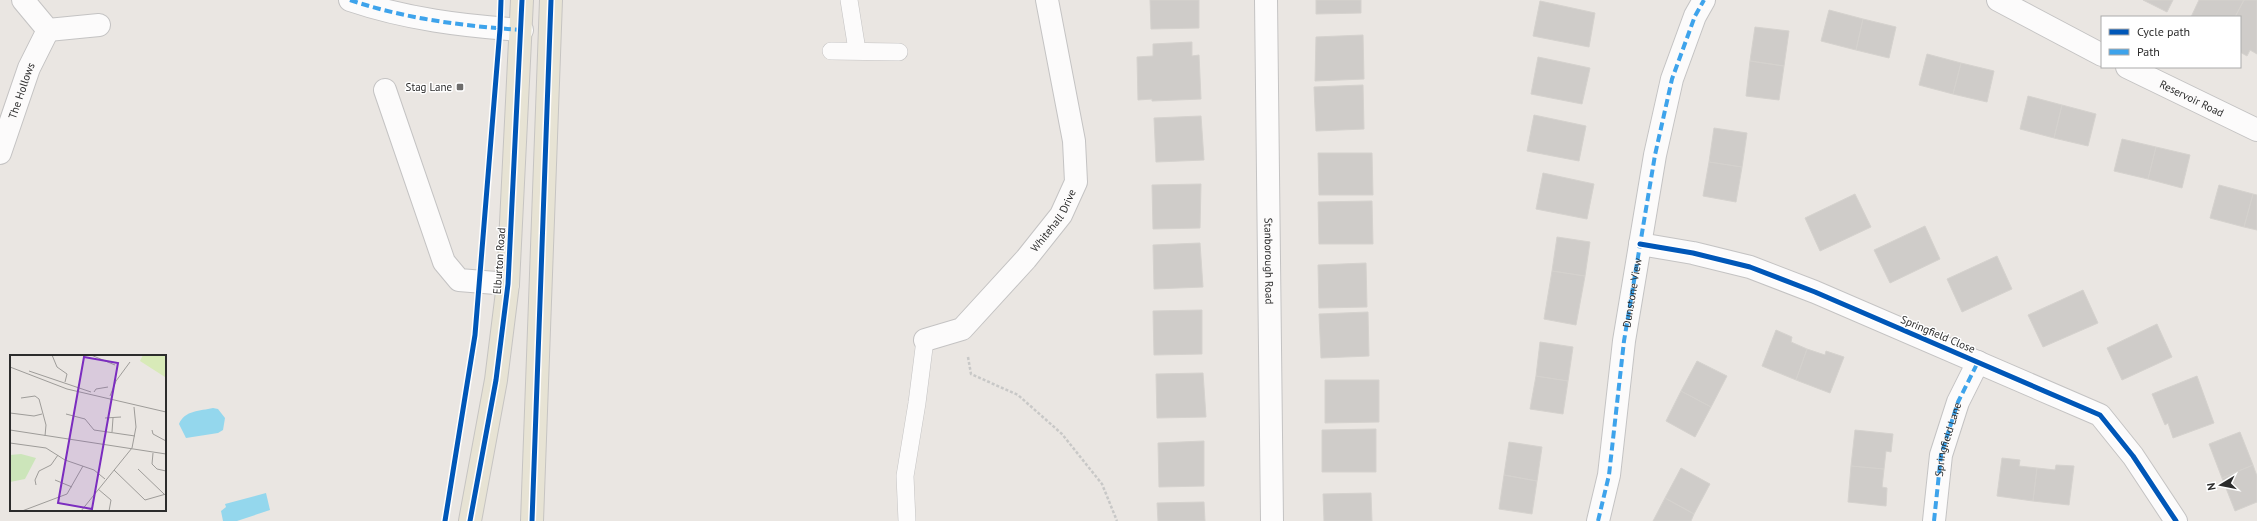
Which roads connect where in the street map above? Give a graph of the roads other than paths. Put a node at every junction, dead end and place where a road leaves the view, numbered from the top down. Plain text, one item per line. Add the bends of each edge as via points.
1 (23, 0) edge
2 (350, 0) edge
3 (522, 0) edge
4 (551, 0) edge
5 (849, 0) edge
6 (1047, 0) edge
7 (1266, 0) edge
8 (1704, 0) edge
9 (1998, 0) edge
10 (99, 25) dead end
11 (48, 30) junction
12 (522, 30) junction
13 (857, 50) junction
14 (831, 51) dead end
15 (899, 52) dead end
16 (2101, 54) edge
17 (2129, 68) edge
18 (385, 90) dead end
19 (2257, 130) edge
20 (0, 153) edge
21 (1640, 244) junction
22 (508, 284) junction
23 (925, 340) joint
24 (1978, 362) junction
25 (470, 521) edge
26 (532, 521) edge
27 (907, 521) edge
28 (1272, 521) edge
29 (1598, 521) edge
30 (1934, 521) edge
31 (2176, 521) edge

1 - 11 street
2 - 12 street via 400,15 458,25
3 - 12 main road, Elburton Road
4 - 26 main road
5 - 13 lane
6 - 23 street, Whitehall Drive via 1074,141 1076,182 1061,215 1026,259 962,329
7 - 28 street, Stanborough Road
8 - 21 street, Dunstone View via 1695,16 1672,79 1655,155
9 - 16 street
10 - 11 street
11 - 20 street, The Hollows via 29,68
12 - 22 main road, Elburton Road
13 - 14 lane
13 - 15 lane
17 - 19 street, Reservoir Road
18 - 22 street, Elburton Road via 444,262 459,280
21 - 24 street, Springfield Close via 1693,253 1750,267
21 - 29 street, Dunstone View via 1624,341 1609,475
22 - 25 main road, Elburton Road via 496,380
23 - 27 lane via 905,476
24 - 30 street, Springfield Lane via 1958,402 1941,455
24 - 31 street, Springfield Close via 2100,415 2133,456

